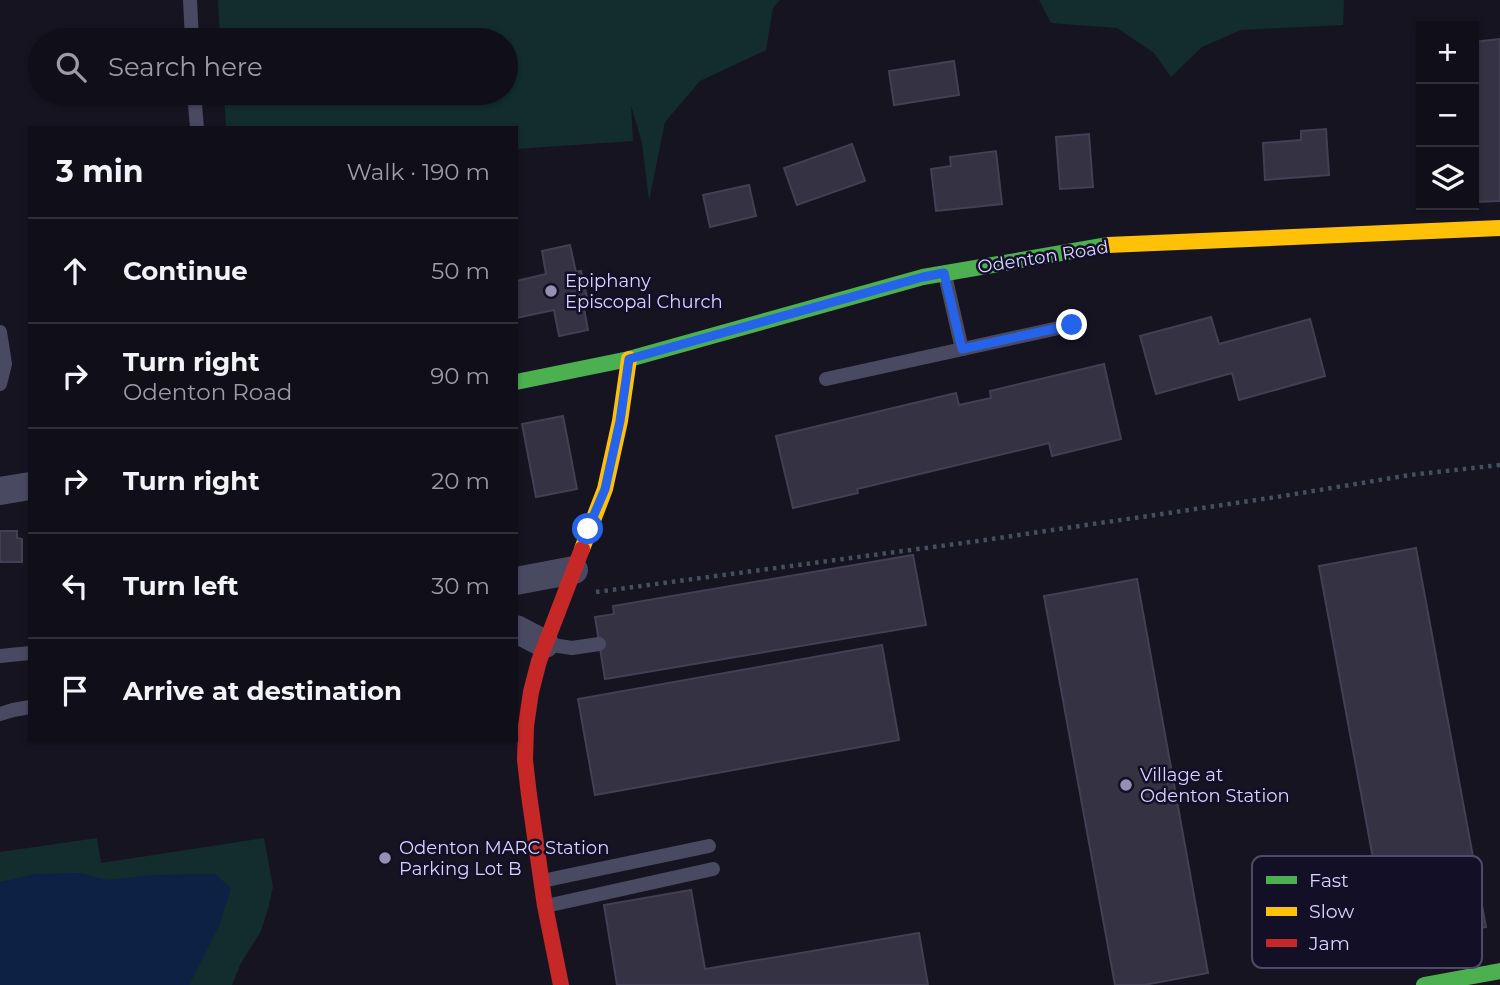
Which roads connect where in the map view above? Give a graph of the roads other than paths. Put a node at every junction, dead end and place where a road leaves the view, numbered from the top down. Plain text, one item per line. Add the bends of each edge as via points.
1 (190, 0) edge
2 (191, 28) edge
3 (195, 105) edge
4 (197, 126) edge
5 (1500, 228) edge
6 (944, 273) junction
7 (1072, 325) dead end
8 (0, 332) edge
9 (962, 349) junction
10 (629, 359) junction
11 (826, 379) dead end
12 (518, 382) edge
13 (0, 384) edge
14 (28, 486) edge
15 (0, 491) edge
16 (518, 581) edge
17 (580, 581) junction
18 (518, 630) edge
19 (545, 644) junction
20 (599, 644) dead end
21 (28, 653) edge
22 (0, 656) edge
23 (28, 707) edge
24 (0, 714) edge
25 (521, 715) edge
26 (709, 846) dead end
27 (713, 869) dead end
28 (541, 881) junction
29 (545, 906) junction
30 (1490, 977) edge
31 (561, 985) edge
32 (1424, 985) edge

1 - 2 lane
3 - 4 lane
5 - 6 street, Odenton Road via 1103,246
6 - 9 lane
6 - 10 street, Odenton Road
7 - 9 lane
8 - 13 lane via 5,364
9 - 11 lane
10 - 12 street, Odenton Road
10 - 17 street via 605,489
14 - 15 street
16 - 17 street
17 - 19 street
18 - 19 street
19 - 20 lane via 572,648
19 - 25 street
21 - 22 lane
23 - 24 lane
25 - 28 street
26 - 28 lane
27 - 29 lane
28 - 29 street
29 - 31 street
30 - 32 street

